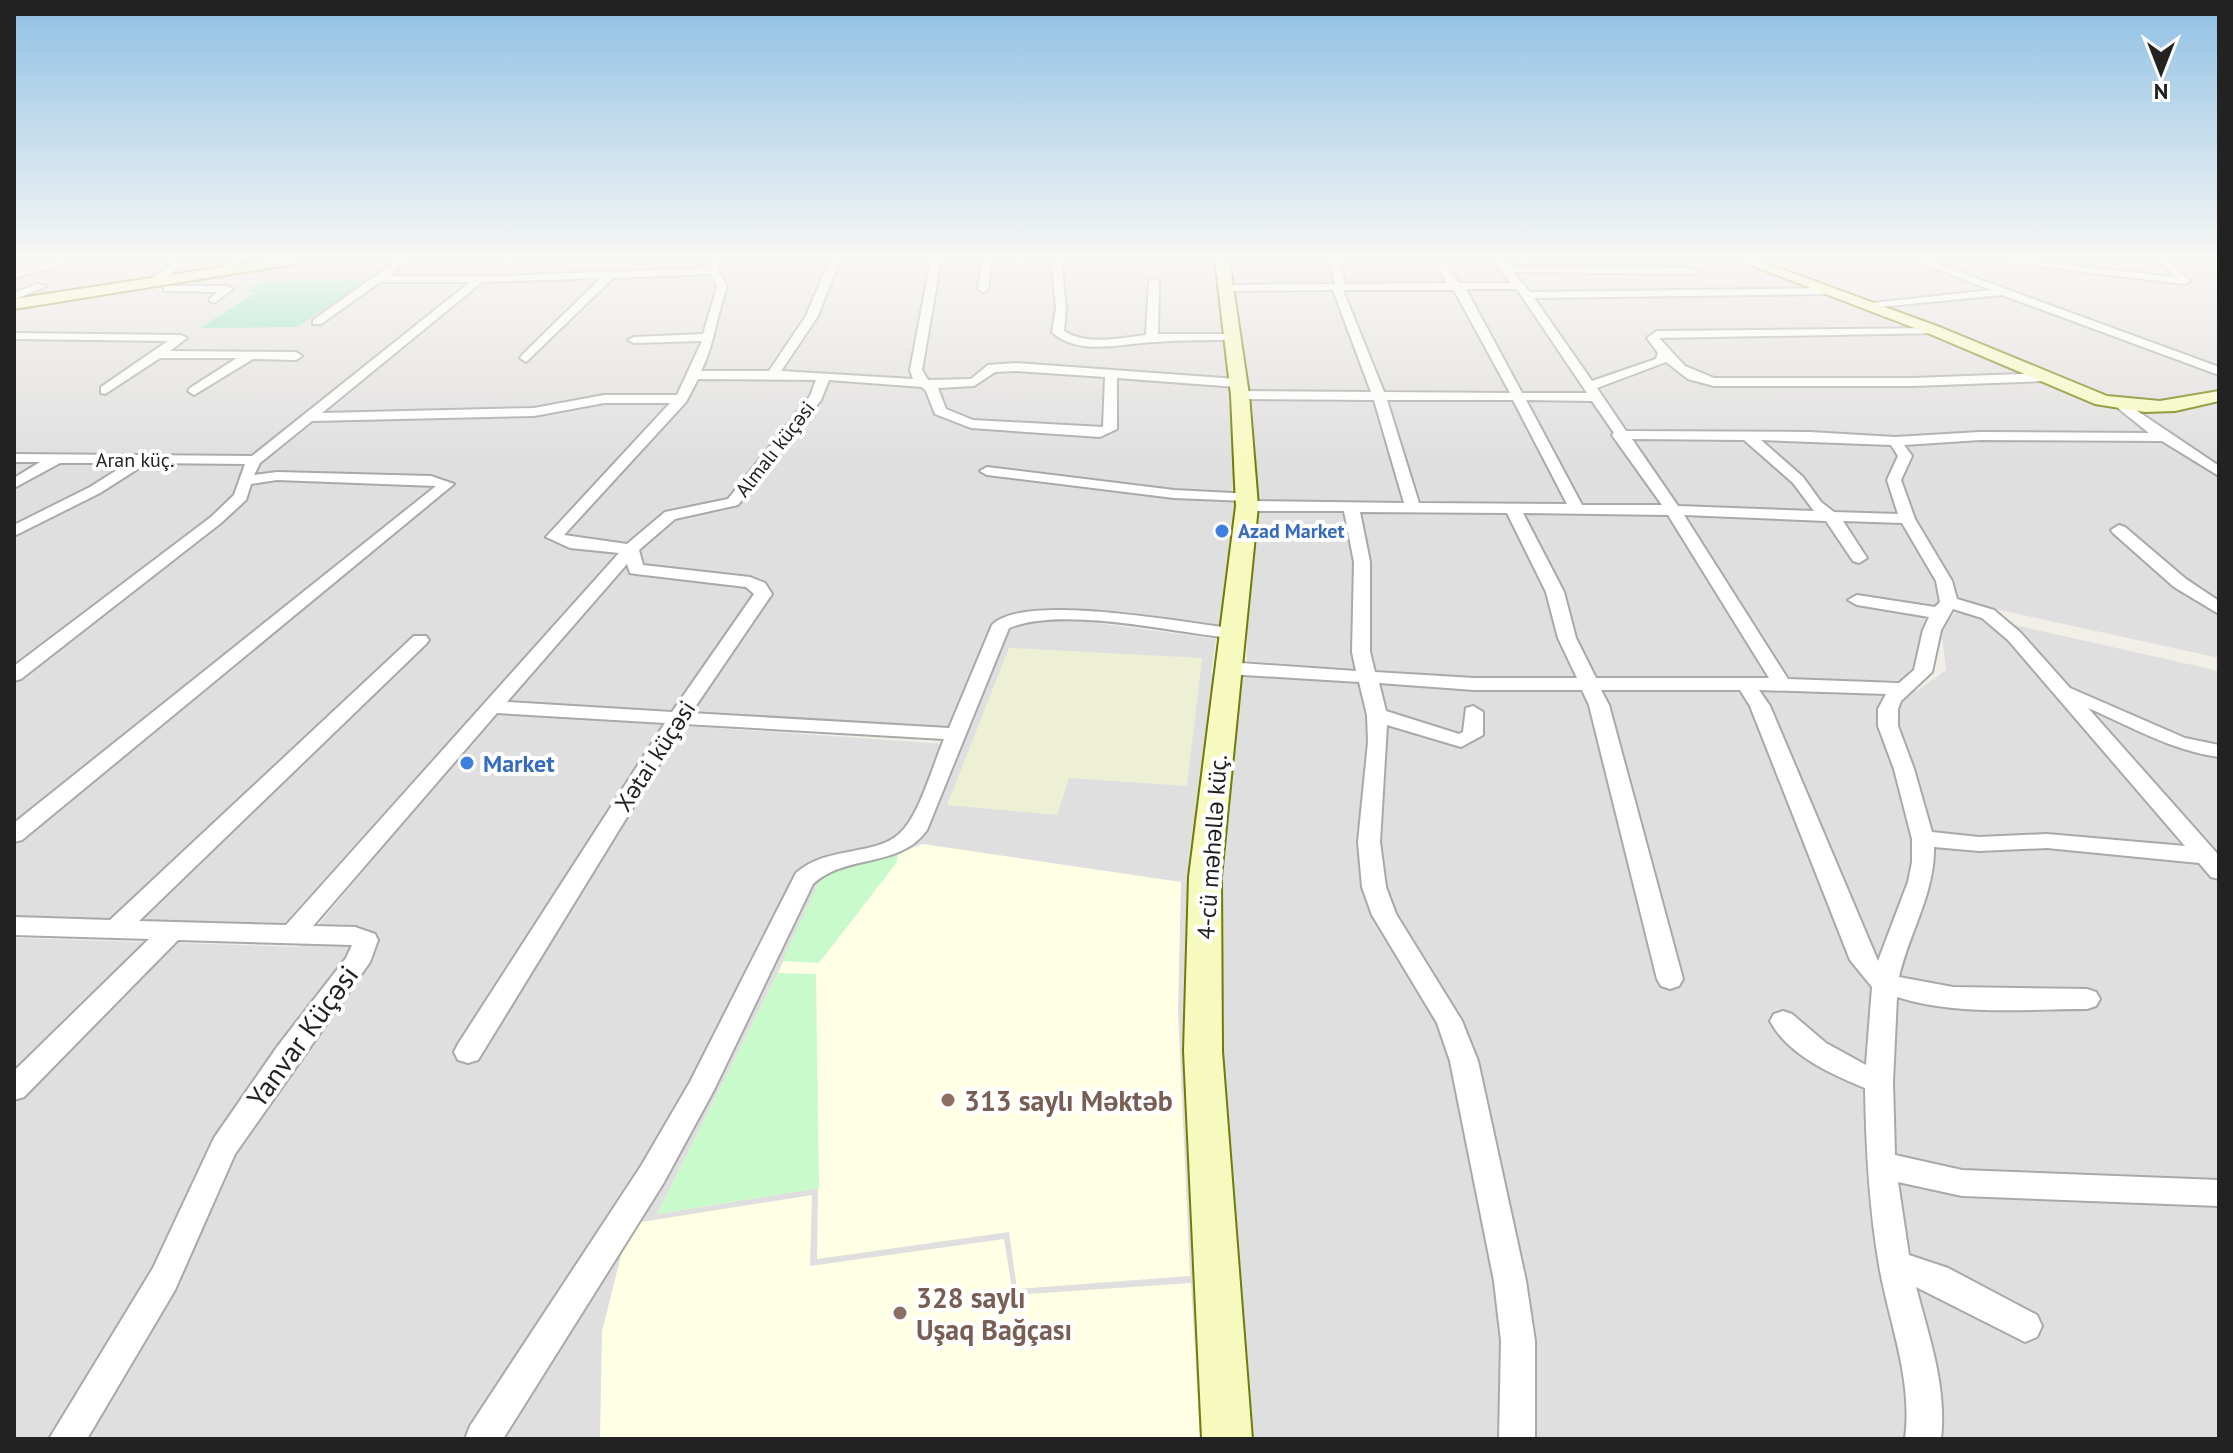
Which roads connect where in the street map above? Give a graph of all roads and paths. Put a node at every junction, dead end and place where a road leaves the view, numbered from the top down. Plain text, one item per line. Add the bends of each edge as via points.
1 (422, 327) edge
2 (558, 327) edge
3 (711, 327) edge
4 (805, 327) edge
5 (924, 327) edge
6 (1059, 327) edge
7 (1152, 327) edge
8 (1230, 327) edge
9 (1354, 327) edge
10 (1481, 327) edge
11 (1548, 327) edge
12 (1925, 327) edge
13 (2098, 327) edge
14 (1936, 331) junction
15 (14, 336) edge
16 (710, 337) junction
17 (1231, 337) junction
18 (1152, 338) junction
19 (634, 340) dead end
20 (1664, 353) junction
21 (160, 354) junction
22 (251, 355) junction
23 (296, 356) dead end
24 (526, 358) dead end
25 (1152, 361) dead end
26 (1648, 367) junction
27 (2219, 371) edge
28 (1112, 372) junction
29 (1685, 372) junction
30 (773, 374) junction
31 (694, 375) junction
32 (1152, 375) junction
33 (824, 376) junction
34 (2044, 377) junction
35 (1703, 381) junction
36 (925, 384) junction
37 (1239, 389) junction
38 (105, 390) dead end
39 (194, 391) dead end
40 (1592, 392) junction
41 (1713, 395) dead end
42 (1379, 396) junction
43 (1518, 396) junction
44 (2219, 396) edge
45 (681, 399) junction
46 (2124, 406) junction
47 (545, 412) junction
48 (312, 417) junction
49 (1672, 420) dead end
50 (538, 430) dead end
51 (1619, 435) junction
52 (1686, 436) junction
53 (1748, 436) junction
54 (2164, 437) junction
55 (1895, 441) junction
56 (14, 458) edge
57 (56, 459) junction
58 (143, 460) junction
59 (255, 460) junction
60 (987, 471) dead end
61 (2219, 472) edge
62 (244, 481) junction
63 (14, 484) edge
64 (1247, 501) junction
65 (1351, 507) junction
66 (1413, 507) junction
67 (1513, 509) junction
68 (1577, 509) junction
69 (1673, 510) junction
70 (1828, 515) junction
71 (1907, 519) junction
72 (2119, 530) dead end
73 (14, 531) edge
74 (631, 549) junction
75 (1859, 558) dead end
76 (1857, 600) dead end
77 (1943, 607) junction
78 (2219, 609) edge
79 (1231, 633) junction
80 (420, 640) dead end
81 (1227, 668) junction
82 (14, 675) edge
83 (1367, 678) junction
84 (1782, 684) junction
85 (1592, 685) junction
86 (1746, 685) junction
87 (1903, 689) junction
88 (2062, 692) junction
89 (491, 707) junction
90 (1473, 712) dead end
91 (1377, 715) junction
92 (678, 718) junction
93 (954, 734) junction
94 (2219, 751) edge
95 (14, 835) edge
96 (1923, 839) junction
97 (2213, 863) edge
98 (14, 926) edge
99 (116, 929) junction
100 (172, 931) junction
101 (292, 934) junction
102 (1670, 979) dead end
103 (1885, 983) junction
104 (2087, 999) dead end
105 (1783, 1021) dead end
106 (468, 1052) dead end
107 (1879, 1082) junction
108 (14, 1089) edge
109 (1881, 1165) junction
110 (2219, 1193) edge
111 (1895, 1265) junction
112 (2025, 1326) dead end
113 (67, 1439) edge
114 (483, 1439) edge
115 (1227, 1439) edge
116 (1517, 1439) edge
117 (1923, 1439) edge

1 - 48 street
2 - 24 street
3 - 16 street
4 - 30 street
5 - 36 street via 916,370
6 - 18 street via 1060,335 1099,343
7 - 18 street
8 - 17 street, 4-cü məhəllə küç.
9 - 42 street
10 - 43 street
11 - 40 street
12 - 14 street
13 - 27 street
14 - 20 street via 1653,335
14 - 34 street
15 - 21 street via 181,338
16 - 19 street
16 - 31 street
17 - 18 street
17 - 37 street, 4-cü məhəllə küç.
20 - 26 street via 1661,361
20 - 29 street
21 - 22 street
21 - 38 street
22 - 23 street
22 - 39 street
25 - 32 street
26 - 29 street
26 - 40 street
28 - 32 street
28 - 36 street via 1000,367 986,370 974,382
28 - 36 street via 1110,429 1100,433 961,422 937,408 932,389
29 - 35 street
30 - 31 street
30 - 33 street
31 - 45 street
32 - 37 street
33 - 36 street
33 - 74 street, Almalı küçəsi via 816,397 733,502 670,515
34 - 35 street
34 - 46 street
35 - 41 street
37 - 42 street
37 - 64 street, 4-cü məhəllə küç.
40 - 43 street
40 - 51 street
42 - 43 street
42 - 66 street
43 - 68 street
44 - 46 street via 2174,406
45 - 47 street via 604,399
45 - 74 street via 554,537
46 - 54 street
47 - 48 street
47 - 50 street
48 - 59 street
49 - 52 street
51 - 52 street
51 - 69 street
52 - 53 street
53 - 55 street
53 - 70 street
54 - 55 street via 1996,435
54 - 61 street
55 - 71 street via 1905,456 1894,480
56 - 57 street, Aran küç.
57 - 58 street, Aran küç.
57 - 63 street
58 - 59 street, Aran küç.
58 - 73 street
59 - 62 street
60 - 64 street
62 - 82 street via 241,497 216,520
62 - 95 street via 277,476 447,484
64 - 65 street
64 - 79 street, 4-cü məhəllə küç.
65 - 66 street
65 - 83 street via 1362,562 1361,652
66 - 67 street
67 - 68 street
67 - 85 street via 1555,592 1567,638
68 - 69 street
69 - 70 street
69 - 84 street
70 - 71 street
70 - 75 street
71 - 77 street via 1944,581
72 - 78 street
74 - 89 street
74 - 92 street, Xətai küçəsi via 636,569 750,582 763,594
76 - 77 street
77 - 87 street via 1930,627 1925,667
77 - 88 street via 1975,609 2002,623
79 - 81 street, 4-cü məhəllə küç.
79 - 93 street via 1063,614 1007,620
80 - 99 street
81 - 83 street
81 - 115 street, 4-cü məhəllə küç. via 1205,877 1203,1051
83 - 85 street
83 - 91 street
84 - 86 street
84 - 87 street
85 - 86 street
85 - 102 street
86 - 103 street via 1760,706 1863,960
87 - 96 street via 1892,699 1888,726
88 - 94 street via 2178,742
88 - 97 street
89 - 92 street
89 - 101 street
90 - 91 street via 1473,735 1461,741
91 - 116 street via 1369,842 1374,887 1384,915 1449,1021 1464,1061 1510,1281 1518,1341
92 - 93 street
92 - 106 street, Xətai küçəsi
93 - 114 street via 919,825 904,843 831,860 804,879 659,1163
96 - 97 street via 1979,844 2047,841
96 - 103 street via 1920,882
98 - 99 street, Yanvar Küçəsi
99 - 100 street, Yanvar Küçəsi
100 - 101 street, Yanvar Küçəsi
100 - 108 street
101 - 113 street, Yanvar Küçəsi via 355,936 366,940 365,949 224,1147 164,1279
103 - 104 street via 1948,996
103 - 107 street
105 - 107 street via 1827,1060
107 - 109 street
109 - 110 street via 1962,1183
109 - 111 street
111 - 112 street via 1937,1279
111 - 117 street via 1923,1382

